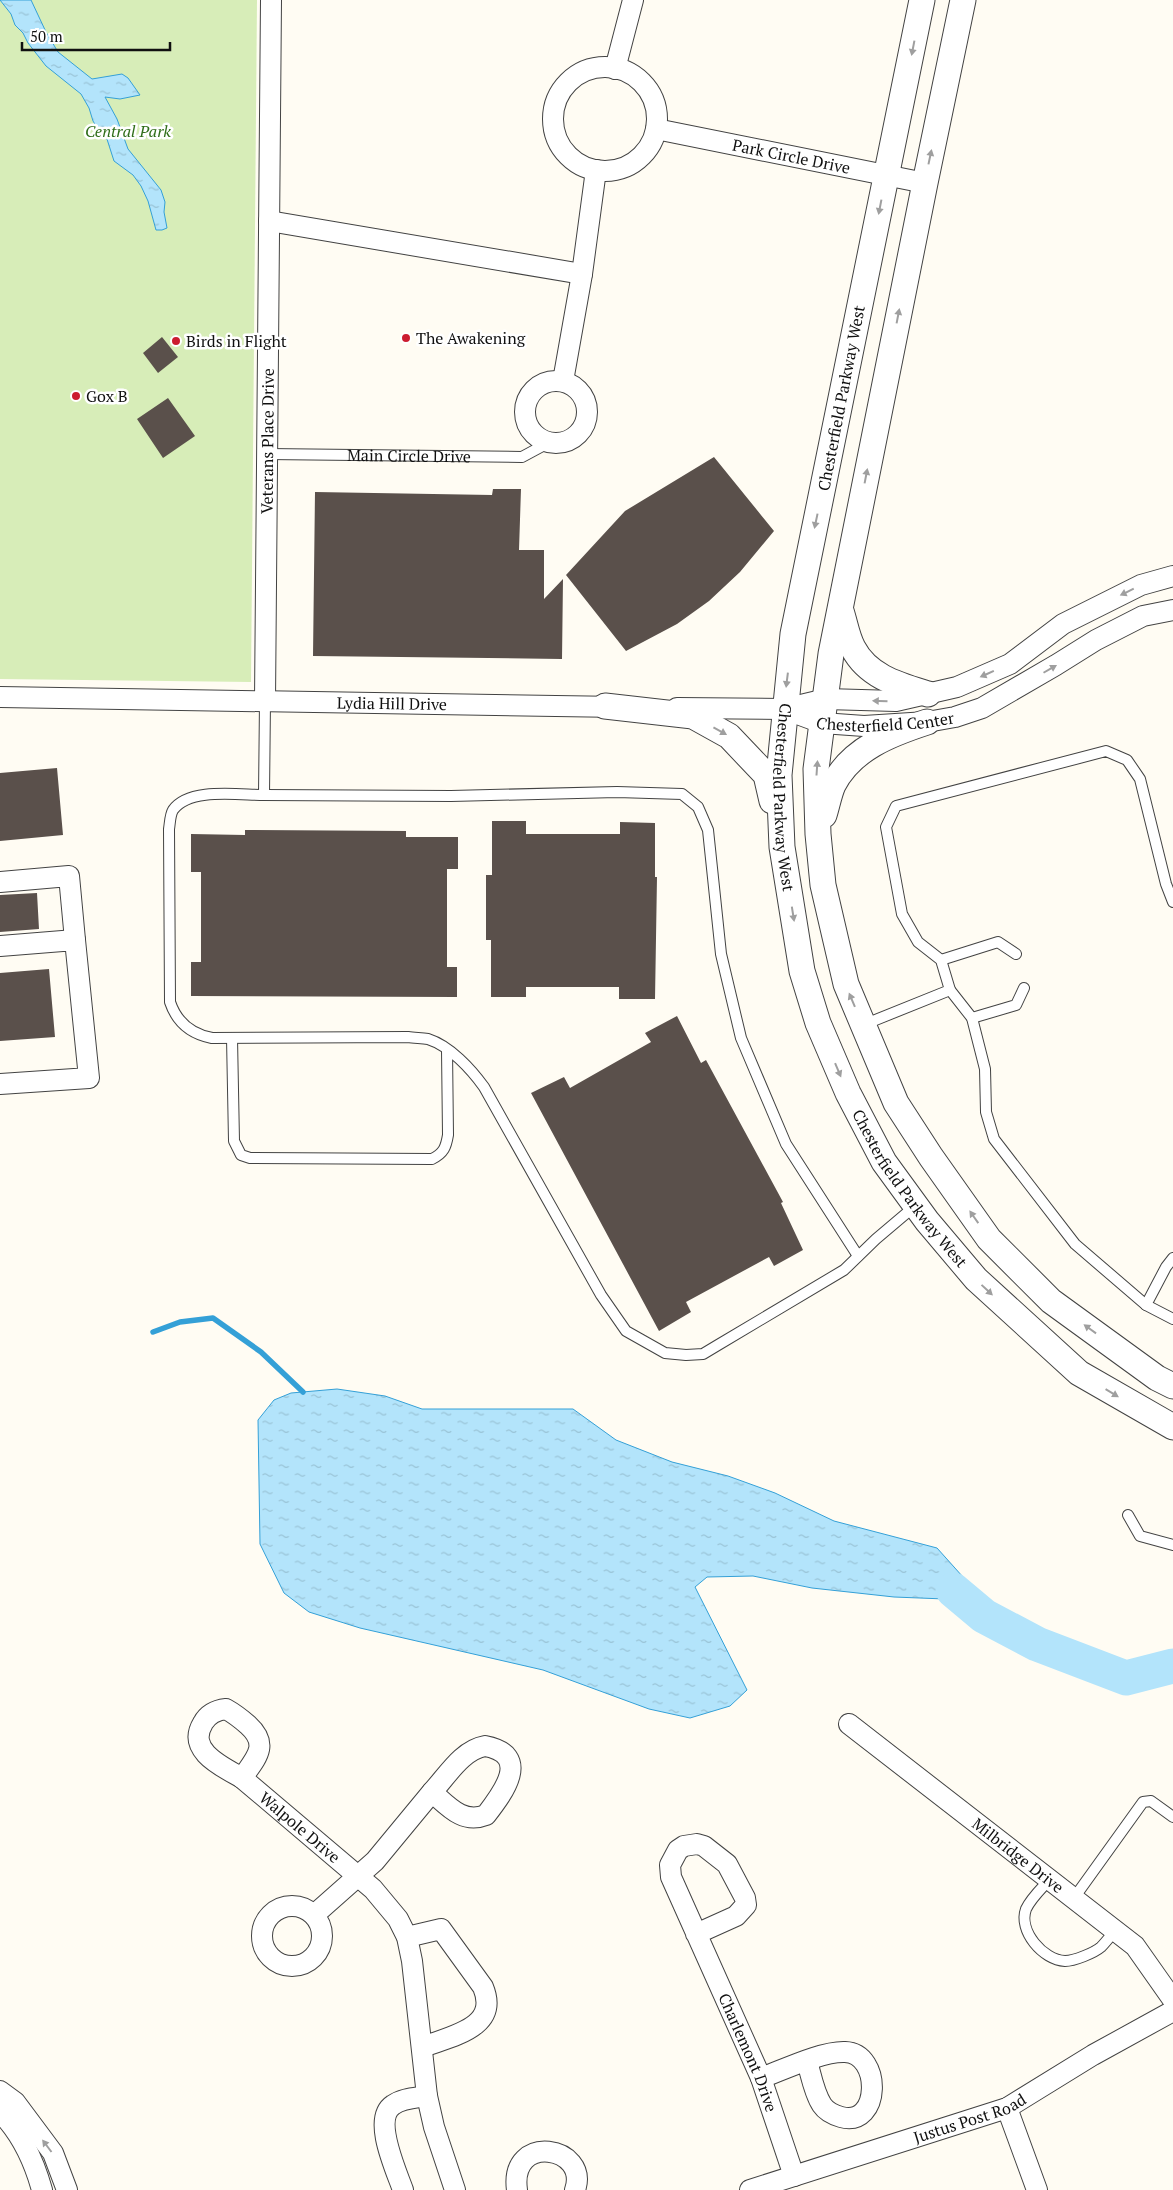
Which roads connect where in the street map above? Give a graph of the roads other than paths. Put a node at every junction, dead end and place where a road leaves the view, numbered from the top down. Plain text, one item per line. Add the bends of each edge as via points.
1 (270, 0) edge
2 (633, 0) edge
3 (922, 0) edge
4 (963, 0) edge
5 (615, 69) junction
6 (656, 129) junction
7 (596, 170) junction
8 (886, 177) junction
9 (925, 183) junction
10 (269, 221) junction
11 (582, 274) junction
12 (564, 381) junction
13 (548, 442) junction
14 (267, 454) junction
15 (1173, 576) edge
16 (840, 609) junction
17 (1173, 610) edge
18 (928, 694) junction
19 (0, 697) edge
20 (826, 699) junction
21 (265, 701) junction
22 (605, 706) junction
23 (784, 709) junction
24 (926, 722) junction
25 (822, 724) junction
26 (264, 795) junction
27 (818, 834) junction
28 (782, 841) junction
29 (0, 882) edge
30 (1173, 902) edge
31 (75, 940) junction
32 (0, 946) edge
33 (1016, 954) dead end
34 (942, 960) junction
35 (1024, 988) dead end
36 (950, 990) junction
37 (972, 1018) junction
38 (863, 1025) junction
39 (232, 1038) junction
40 (447, 1050) junction
41 (0, 1084) edge
42 (916, 1205) junction
43 (858, 1256) junction
44 (1173, 1258) edge
45 (1146, 1305) junction
46 (1173, 1319) edge
47 (1173, 1386) edge
48 (1173, 1427) edge
49 (1128, 1515) dead end
50 (1173, 1545) edge
51 (849, 1724) dead end
52 (242, 1778) dead end
53 (432, 1792) dead end
54 (1173, 1817) edge
55 (358, 1877) junction
56 (1050, 1879) junction
57 (1074, 1898) junction
58 (314, 1916) dead end
59 (1116, 1930) junction
60 (696, 1934) junction
61 (407, 1936) junction
62 (1173, 2000) edge
63 (1173, 2011) edge
64 (422, 2047) junction
65 (807, 2061) dead end
66 (761, 2078) junction
67 (0, 2091) edge
68 (427, 2096) junction
69 (1007, 2108) junction
70 (0, 2112) edge
71 (794, 2176) junction
72 (42, 2190) edge
73 (67, 2190) edge
74 (402, 2190) edge
75 (454, 2190) edge
76 (516, 2190) edge
77 (575, 2190) edge
78 (750, 2190) edge
79 (1037, 2190) edge

1 - 10 street, Veterans Place Drive
2 - 5 street
3 -> 8 street, Chesterfield Parkway West
9 -> 4 street, Chesterfield Parkway West
5 - 6 street via 640,81 651,95
5 - 7 street via 591,69 575,76 555,104 553,122 556,139 566,154 579,164
6 - 7 street via 650,144 634,162 612,171
6 - 8 street, Park Circle Drive
7 - 11 street
8 - 9 street, Park Circle Drive
8 -> 23 street, Chesterfield Parkway West via 793,634
16 -> 9 street, Chesterfield Parkway West
10 - 11 street
10 - 14 street, Veterans Place Drive
11 - 12 street
12 - 13 street, Main Circle Drive via 583,395 587,419 582,430 572,439 561,443
12 - 13 street via 551,380 539,384 525,404 528,428
13 - 14 lane, Main Circle Drive via 522,457
14 - 21 street, Veterans Place Drive
15 -> 18 street, Chesterfield Center via 1141,585 1063,624 1010,664 957,687
16 - 18 street via 853,648 868,668 891,682
16 - 20 street, Chesterfield Parkway West
24 -> 17 street, Chesterfield Center via 982,708 1096,640 1143,616
18 -> 20 street, Chesterfield Center via 896,701
19 - 21 street, Lydia Hill Drive
20 - 23 street, Chesterfield Center
20 - 25 street, Chesterfield Parkway West
21 - 22 street, Lydia Hill Drive
21 - 26 lane
22 - 23 street, Lydia Hill Drive
22 -> 28 street via 692,716 729,736 766,775
23 - 25 street, Chesterfield Center
23 - 28 street, Chesterfield Parkway West via 779,775
24 - 25 street, Chesterfield Center via 864,726
24 - 27 street via 896,733 855,755 833,785
27 -> 25 street, Chesterfield Parkway West via 816,769
26 - 39 lane via 204,794 181,801 172,811 169,829 170,1002 180,1022 190,1031 199,1036
26 - 43 lane via 682,794 698,807 708,830 721,954 741,1038 786,1144
38 -> 27 street, Chesterfield Parkway West via 846,984 823,885
28 -> 42 street, Chesterfield Parkway West via 802,970 818,1023 848,1093 884,1162
29 - 31 street via 69,876
30 - 34 lane via 1140,779 1127,760 1106,751 896,806 886,827 902,914 918,942
31 - 32 street
31 - 41 street via 89,1078
33 - 34 lane via 998,942
34 - 36 lane
35 - 37 lane via 1016,1005
36 - 37 lane
36 - 38 lane
37 - 45 lane via 985,1069 986,1112 994,1139 1075,1244
47 -> 38 street, Chesterfield Parkway West via 1157,1378 1051,1301 989,1239 896,1103
39 - 40 lane via 408,1037 428,1040
39 - 40 lane via 234,1141 241,1154 250,1158 432,1159 440,1155 446,1149 448,1136
40 - 43 lane via 472,1070 484,1088 601,1296 626,1331 665,1353 703,1354 844,1270
42 - 43 lane
42 -> 48 street, Chesterfield Parkway West via 976,1279 1079,1373
44 - 45 lane
45 - 46 lane
49 - 50 lane via 1140,1536
51 - 56 street, Milbridge Drive
52 - 55 street, Walpole Drive
53 - 55 street
54 - 57 lane via 1151,1802 1143,1802
55 - 58 street
55 - 61 street, Walpole Drive via 388,1905
56 - 57 street, Milbridge Drive
56 - 59 lane via 1032,1899 1025,1920 1026,1931 1052,1958 1066,1961 1100,1948
57 - 59 street, Milbridge Drive
59 - 62 street, Milbridge Drive via 1136,1946
60 - 60 street, Charlemont Drive via 736,1916 746,1905 727,1864 704,1846 691,1844 678,1850 670,1865 671,1877
60 - 66 street, Charlemont Drive
61 - 64 street, Walpole Drive
61 - 64 street via 441,1929 483,1987 486,1996 486,2011 474,2026
63 - 69 street, Justus Post Road
64 - 68 street, Walpole Drive
65 - 66 street
66 - 71 street, Charlemont Drive
73 -> 67 street via 52,2153 15,2102
68 - 74 street via 392,2105 384,2118 385,2135
68 - 75 street, Walpole Drive
69 - 71 street, Justus Post Road
69 - 79 street
70 - 72 street via 26,2147
71 - 78 street, Justus Post Road
76 - 77 street via 517,2170 522,2162 539,2151 548,2151 558,2153 573,2166

